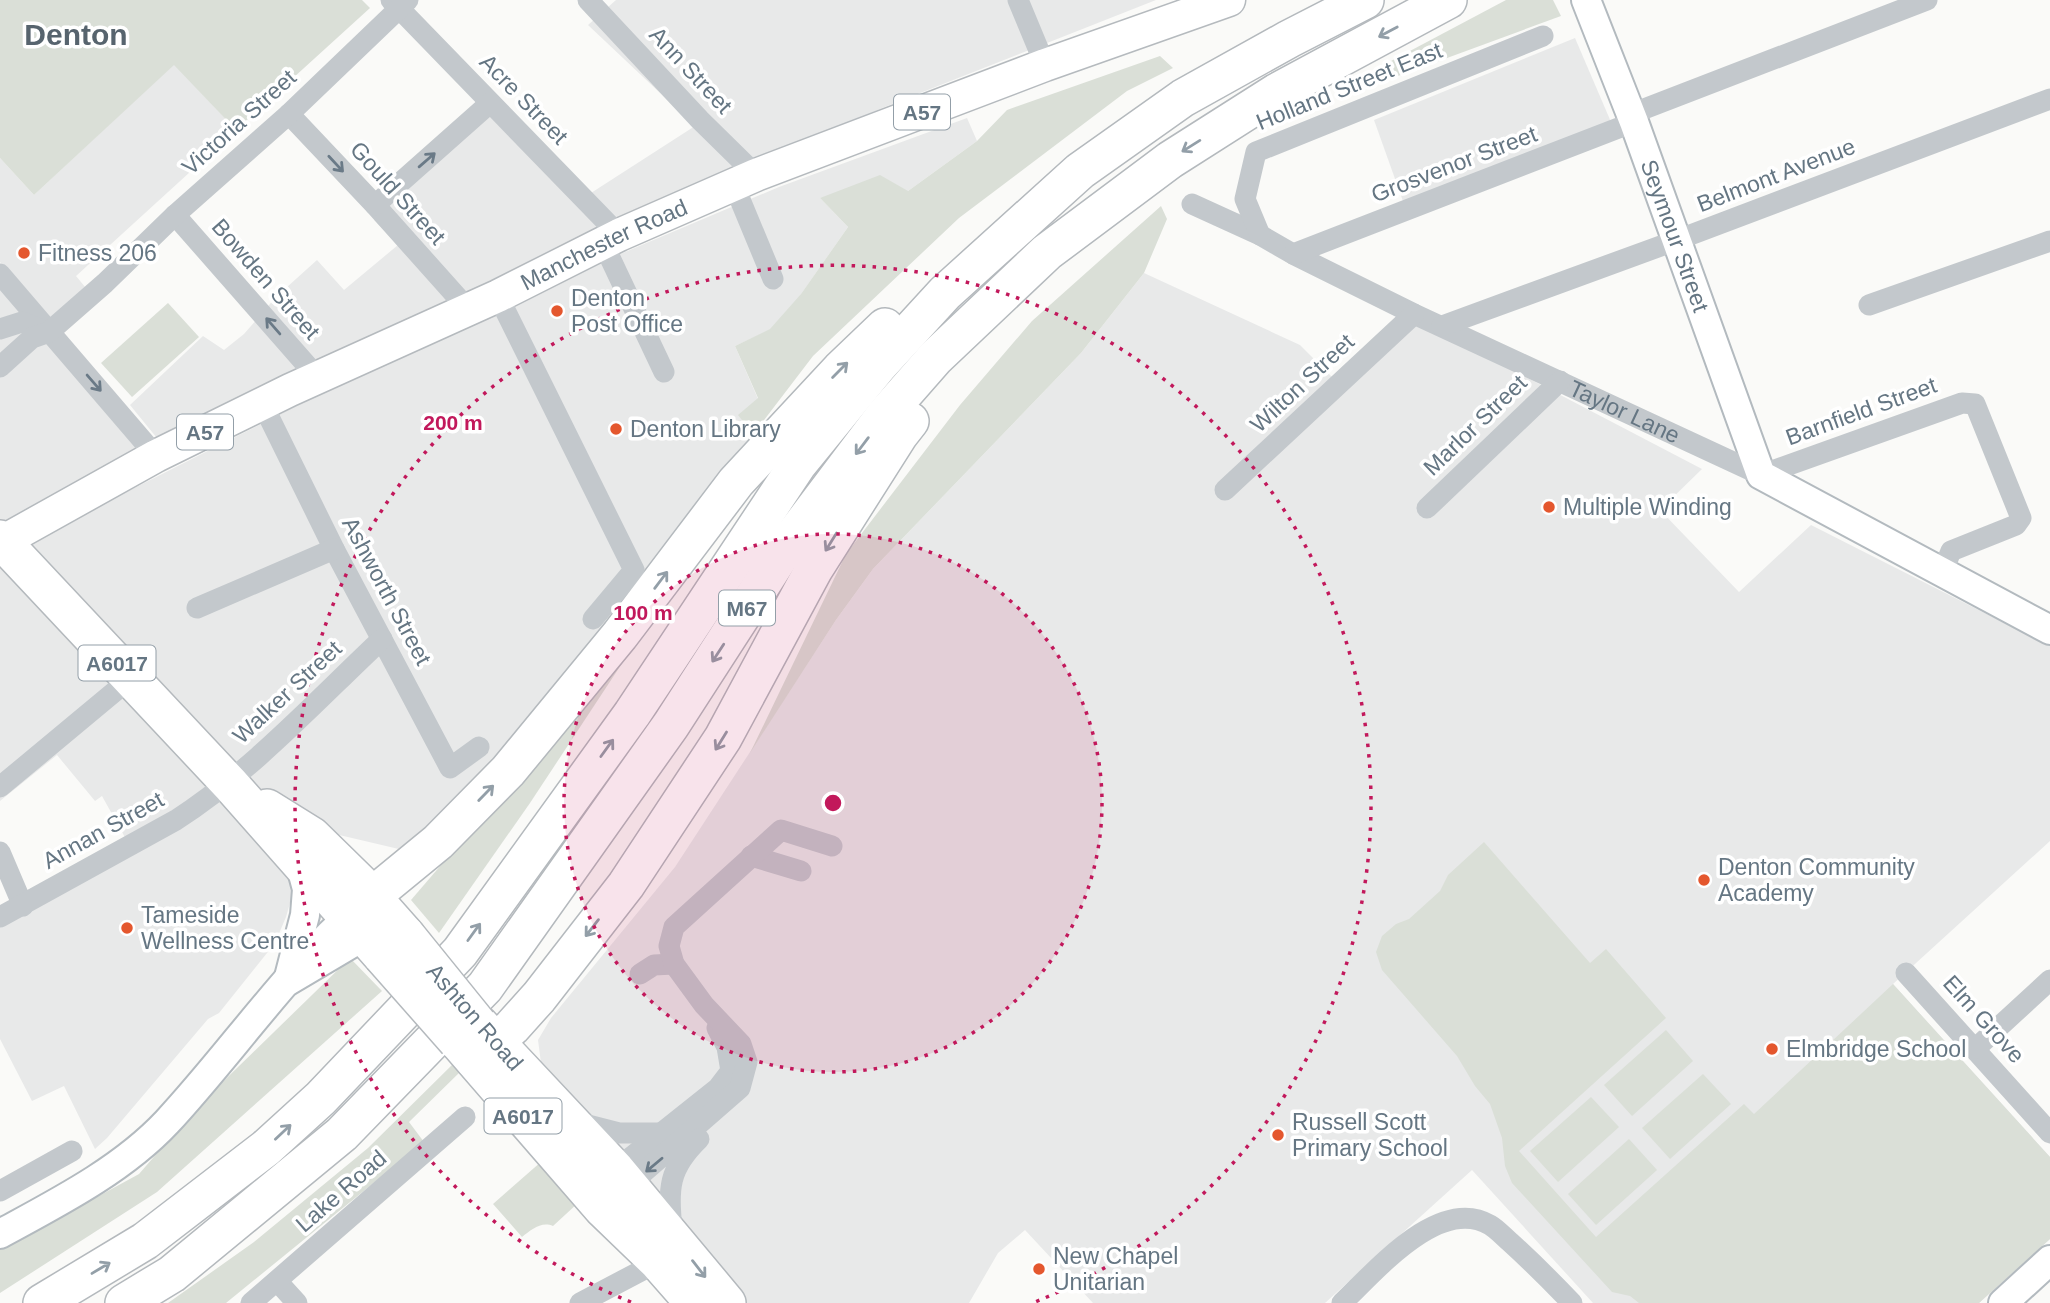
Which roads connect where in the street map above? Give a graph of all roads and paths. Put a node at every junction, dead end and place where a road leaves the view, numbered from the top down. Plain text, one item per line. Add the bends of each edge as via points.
1 (1018, 0) edge
2 (1229, 0) edge
3 (1365, 0) edge
4 (1448, 0) edge
5 (1586, 0) edge
6 (1927, 0) edge
7 (399, 3) edge
8 (598, 3) edge
9 (1543, 36) dead end
10 (1045, 65) junction
11 (2050, 99) edge
12 (490, 103) junction
13 (289, 114) junction
14 (1633, 118) junction
15 (745, 180) junction
16 (1042, 203) junction
17 (1192, 204) dead end
18 (375, 205) junction
19 (175, 215) junction
20 (1260, 234) junction
21 (611, 239) junction
22 (1677, 240) junction
23 (2050, 241) edge
24 (1047, 252) junction
25 (1293, 254) junction
26 (0, 274) edge
27 (773, 279) dead end
28 (498, 296) junction
29 (1869, 305) dead end
30 (467, 308) junction
31 (1414, 314) junction
32 (1441, 326) junction
33 (0, 329) edge
34 (49, 332) junction
35 (0, 367) edge
36 (664, 372) dead end
37 (318, 378) junction
38 (1560, 381) junction
39 (263, 405) junction
40 (156, 456) junction
41 (1761, 475) junction
42 (1225, 490) dead end
43 (1427, 508) dead end
44 (1, 541) edge
45 (334, 549) junction
46 (1942, 571) junction
47 (197, 608) dead end
48 (593, 619) dead end
49 (2050, 629) edge
50 (382, 639) junction
51 (131, 678) junction
52 (479, 747) dead end
53 (230, 784) junction
54 (0, 787) edge
55 (438, 842) junction
56 (832, 846) dead end
57 (306, 850) junction
58 (0, 852) edge
59 (751, 856) junction
60 (801, 872) dead end
61 (23, 905) junction
62 (0, 917) edge
63 (376, 926) junction
64 (674, 964) junction
65 (1906, 972) dead end
66 (640, 974) dead end
67 (2050, 979) edge
68 (288, 981) junction
69 (539, 997) junction
70 (704, 1005) junction
71 (477, 1042) junction
72 (1976, 1048) junction
73 (740, 1088) junction
74 (559, 1110) junction
75 (465, 1117) dead end
76 (662, 1133) junction
77 (2050, 1133) edge
78 (72, 1152) dead end
79 (609, 1189) junction
80 (0, 1191) edge
81 (0, 1234) edge
82 (665, 1248) junction
83 (2050, 1260) edge
84 (277, 1282) junction
85 (42, 1303) edge
86 (124, 1303) edge
87 (251, 1303) edge
88 (297, 1303) edge
89 (580, 1303) edge
90 (694, 1303) edge
91 (727, 1303) edge
92 (1342, 1303) edge
93 (1572, 1303) edge
94 (2003, 1303) edge

1 - 10 street
2 - 10 main road, Manchester Road / A57
3 - 16 highway, M67 via 1183,98
4 -> 24 highway, M67 via 1277,92 1170,160
5 - 14 street, Seymour Street
6 - 14 street, Grosvenor Street
7 - 12 street, Acre Street
7 - 13 street, Victoria Street
8 - 15 street, Ann Street
9 - 20 street, Holland Street East via 1256,152 1245,199
10 - 15 main road, Manchester Road / A57
11 - 22 street, Belmont Avenue
18 -> 12 street
12 - 21 street, Acre Street
13 -> 18 street, Gould Street
13 - 19 street, Victoria Street
14 - 22 street, Seymour Street
14 - 25 street, Grosvenor Street
15 - 21 main road, Manchester Road / A57
15 - 27 street
55 -> 16 highway, M67 via 508,771 620,635 736,482 839,370 923,292
85 -> 16 highway, M67 via 145,1241 266,1148 321,1098 460,952 632,714 798,464 945,293
17 - 20 street, Taylor Lane
18 - 30 street, Gould Street
19 - 34 street, Victoria Street
37 -> 19 street, Bowden Street
20 - 25 street, Taylor Lane
21 - 28 main road, Manchester Road / A57
21 - 36 street, Acre Street
22 - 32 street, Belmont Avenue
22 - 41 street, Seymour Street
23 - 29 street
24 -> 69 highway, M67 via 899,435 814,569 723,738 626,885
24 -> 86 highway, M67 via 935,358 869,436 789,542 671,725 485,987 342,1134 172,1274
25 - 31 street, Taylor Lane
26 - 34 street
28 - 30 main road, Manchester Road / A57
28 - 48 street via 634,570
30 - 37 main road, Manchester Road / A57
31 - 32 street, Taylor Lane
31 - 42 street, Wilton Street
32 - 38 street, Taylor Lane
33 - 34 street via 22,322
34 - 35 street via 32,338
34 -> 40 street
37 - 39 main road, Manchester Road / A57
38 - 41 street, Taylor Lane
38 - 43 street, Marlor Street
39 - 40 main road, Manchester Road / A57
39 - 45 street, Ashworth Street
40 - 44 main road, Manchester Road / A57
41 - 46 street, Taylor Lane
41 - 46 street, Barnfield Street via 1962,403 1975,404 2021,518 2015,525 1951,551
44 - 51 highway, Ashton Road / A6017
45 - 47 street
45 - 50 street, Ashworth Street
46 - 49 street, Taylor Lane
50 - 52 street, Ashworth Street via 450,768
50 - 53 street, Walker Street
51 - 53 highway, Ashton Road / A6017
51 - 54 street
53 - 57 highway, Ashton Road / A6017
53 - 61 street, Annan Street via 176,820
55 - 57 highway, A6017 via 400,859 385,860
55 - 63 highway
56 - 59 street via 781,830
57 - 63 highway, Ashton Road / A6017 via 360,883
57 - 68 street via 305,915
58 - 61 street
59 - 60 street
59 - 64 street via 674,927 669,946
61 - 62 street, Annan Street
63 - 68 street
63 - 71 highway, Ashton Road / A6017, bridge
64 - 66 street via 654,965
64 - 70 street
65 - 72 street, Elm Grove
67 - 72 street
68 - 81 street via 165,1124 90,1183
69 - 71 highway
69 - 74 highway, A6017 via 529,1029 531,1064
70 - 73 street via 741,1044 747,1062
70 - 76 street via 727,1047 731,1071 718,1088
71 - 74 highway, Ashton Road / A6017
71 - 79 highway, Ashton Road / A6017
72 - 77 street, Elm Grove
73 -> 79 street
73 - 82 street via 717,1122 684,1154 670,1188
74 - 76 street via 619,1133
74 - 79 highway, Ashton Road / A6017
75 - 84 street, Lake Road
76 - 79 street
78 - 80 street
79 - 82 highway, Ashton Road / A6017
82 - 89 street
82 - 90 highway, Ashton Road / A6017
82 -> 91 highway, Ashton Road / A6017
83 - 94 street
84 - 87 street, Lake Road
84 - 88 street
92 - 93 street via 1404,1245 1451,1218 1473,1218 1490,1225

